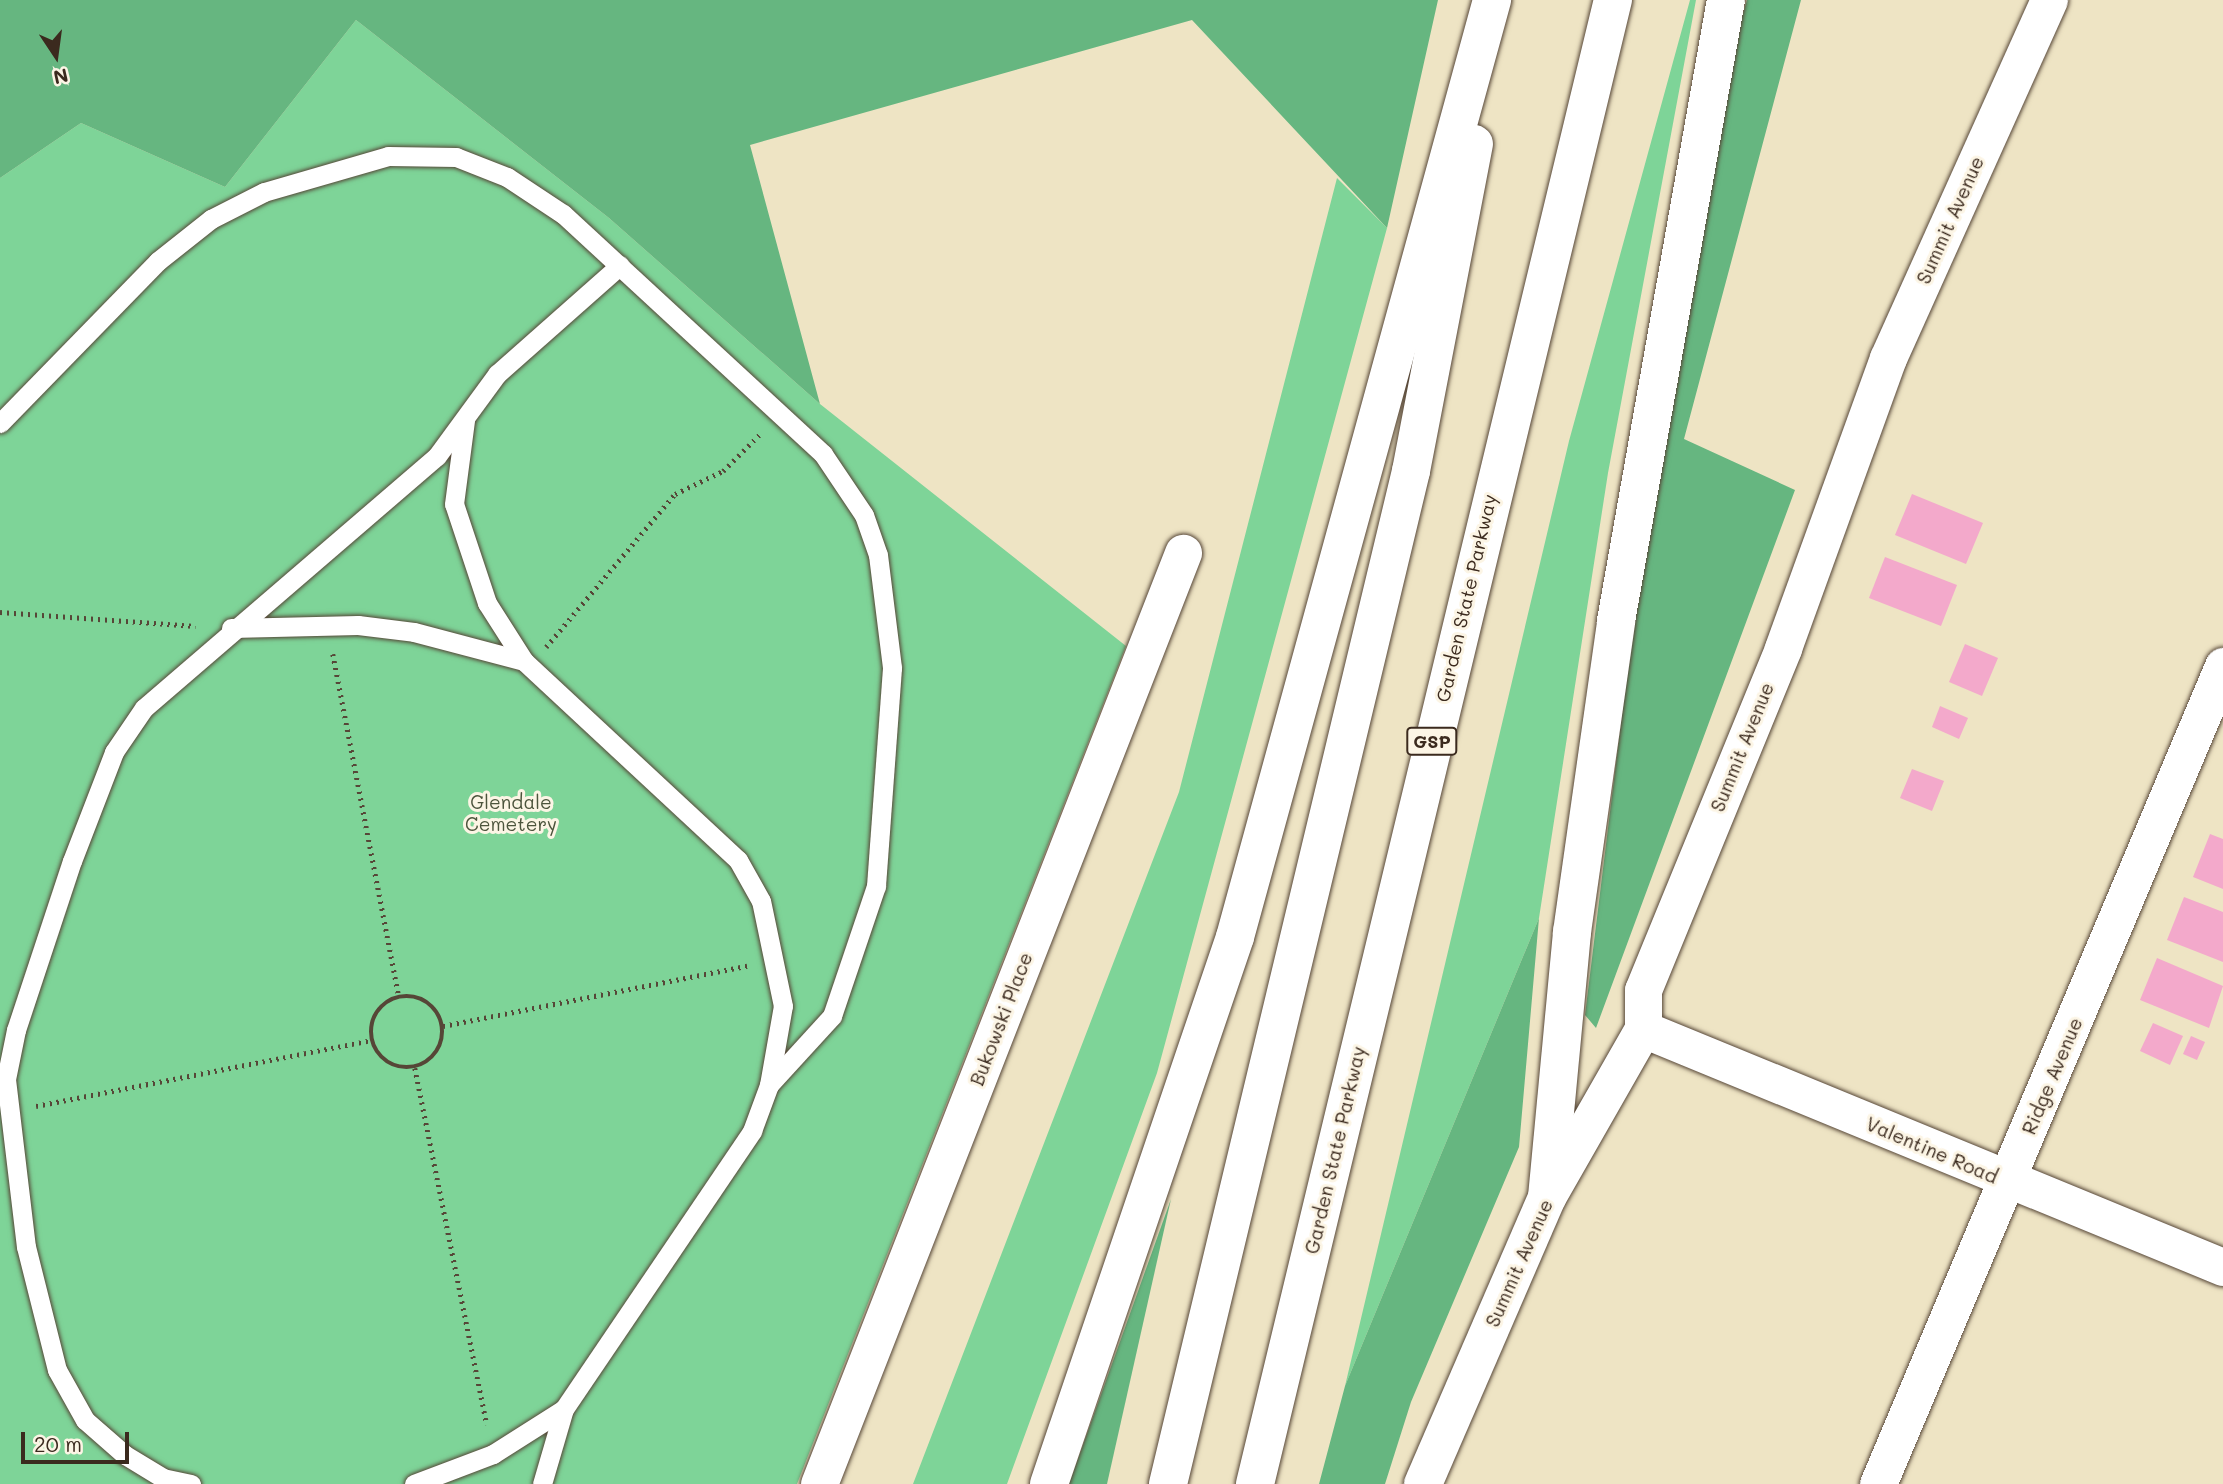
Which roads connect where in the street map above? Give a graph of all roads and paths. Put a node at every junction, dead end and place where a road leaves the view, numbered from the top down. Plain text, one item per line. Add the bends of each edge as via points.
1 (1494, 0) edge
2 (1613, 0) edge
3 (1726, 0) edge
4 (2049, 0) edge
5 (620, 265) junction
6 (779, 414) junction
7 (466, 415) junction
8 (0, 423) edge
9 (1183, 553) dead end
10 (0, 612) edge
11 (328, 625) junction
12 (232, 628) junction
13 (527, 664) junction
14 (2223, 666) edge
15 (776, 960) junction
16 (399, 997) junction
17 (443, 1026) junction
18 (1643, 1029) junction
19 (16, 1030) junction
20 (372, 1040) junction
21 (0, 1045) edge
22 (415, 1068) junction
23 (769, 1085) junction
24 (8, 1111) junction
25 (2007, 1182) junction
26 (1547, 1197) junction
27 (2223, 1267) edge
28 (564, 1409) junction
29 (493, 1454) junction
30 (191, 1484) edge
31 (414, 1484) edge
32 (542, 1484) edge
33 (819, 1484) edge
34 (1049, 1484) edge
35 (1168, 1484) edge
36 (1255, 1484) edge
37 (1423, 1484) edge
38 (1878, 1484) edge

1 - 34 main road via 1235,937
1 - 35 main road via 1458,242 1410,471
2 - 36 main road, Garden State Parkway / GSP
3 - 26 main road via 1616,621 1572,932
4 - 18 street, Summit Avenue via 1888,358 1783,648 1643,990
5 - 6 lane
5 - 7 lane via 497,374
5 - 8 lane via 563,214 507,177 456,157 388,156 317,173 211,219 159,261
6 - 13 path via 723,471 660,509
6 - 23 lane via 823,454 864,515 887,598 892,668 876,887 856,960 832,1016
7 - 12 lane via 436,457
7 - 13 lane via 454,504 458,523 486,603
9 - 33 street, Bukowski Place
10 - 12 path
11 - 12 lane
11 - 13 lane via 414,632
11 - 16 path
12 - 19 lane via 144,708 114,752
13 - 15 lane via 738,860 761,901
14 - 25 street, Ridge Avenue
15 - 17 path
15 - 23 lane via 783,1006
16 - 17 path via 424,1000
16 - 20 path via 376,1014
17 - 22 path via 439,1049
18 - 25 street, Valentine Road
18 - 26 street, Summit Avenue
19 - 21 lane
19 - 24 lane
20 - 22 path via 390,1064
20 - 24 path
22 - 29 path
23 - 28 lane via 752,1131
24 - 30 lane via 26,1247 57,1370 85,1420 125,1455 163,1478
25 - 27 street, Valentine Road
25 - 38 street, Ridge Avenue
26 - 37 main road, Summit Avenue
28 - 29 lane
28 - 32 lane
29 - 31 lane

